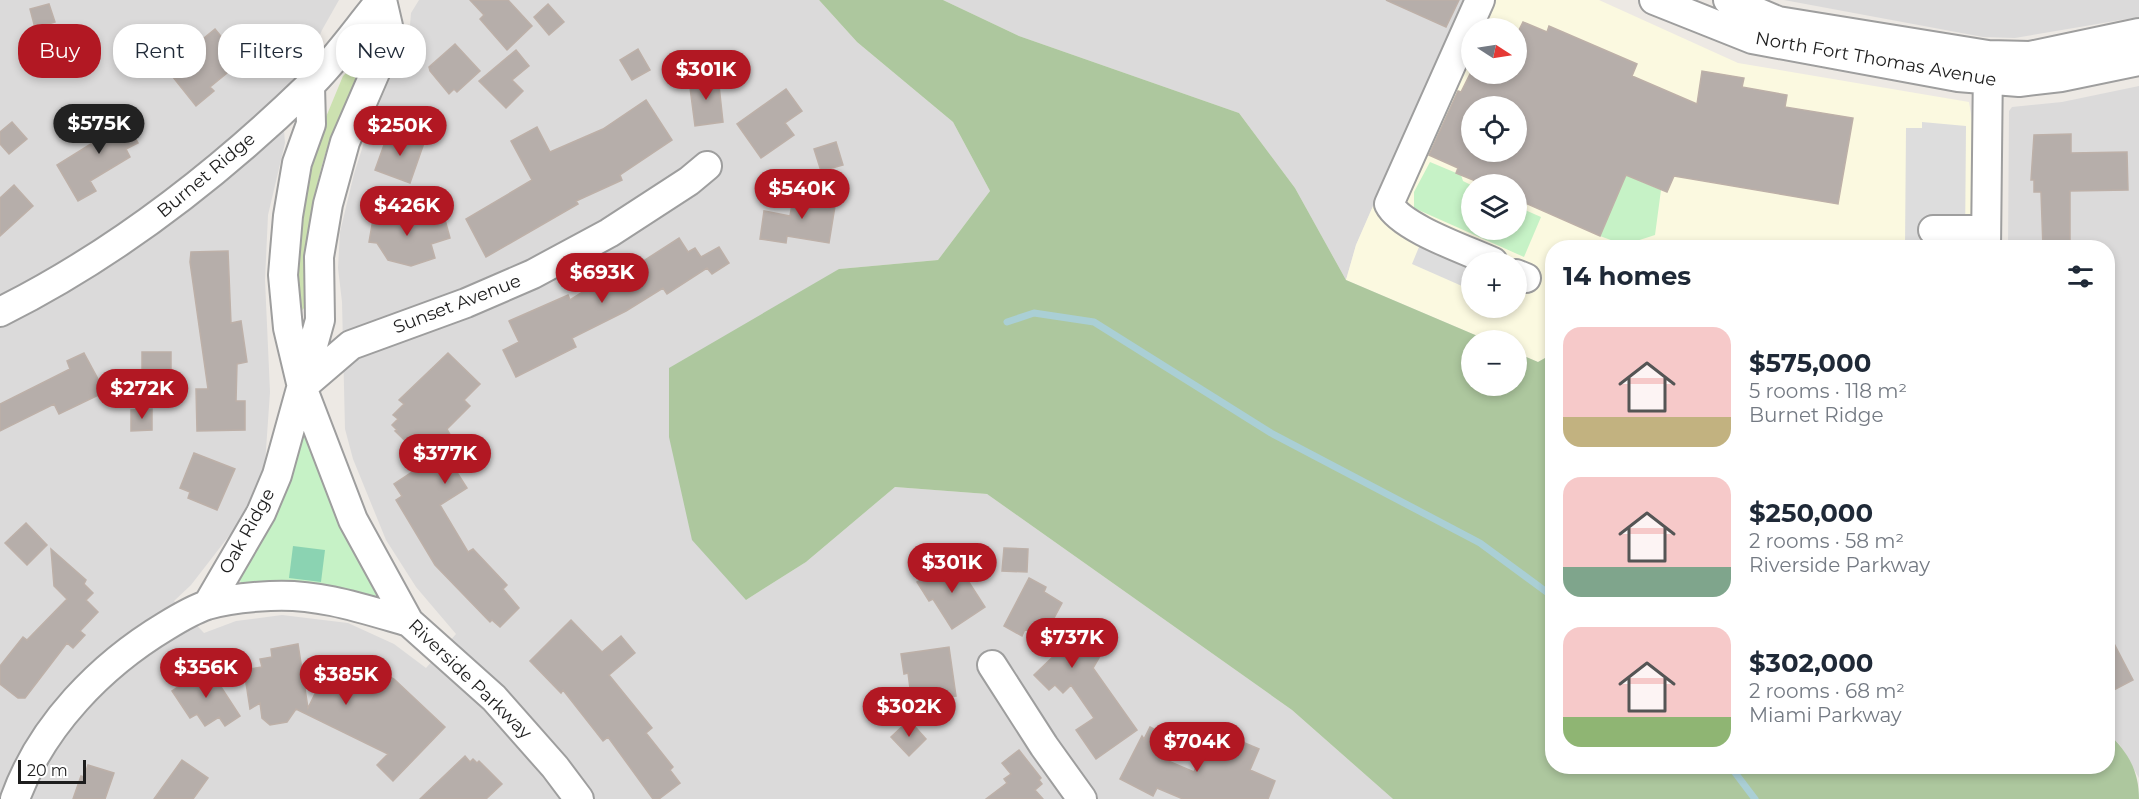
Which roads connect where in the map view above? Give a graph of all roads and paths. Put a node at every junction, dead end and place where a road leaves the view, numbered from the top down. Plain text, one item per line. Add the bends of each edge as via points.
1 (382, 0) edge
2 (1480, 0) edge
3 (1654, 0) edge
4 (1728, 0) edge
5 (1756, 17) edge
6 (2139, 33) edge
7 (2139, 61) edge
8 (1988, 68) junction
9 (309, 86) junction
10 (707, 166) dead end
11 (1933, 230) dead end
12 (1986, 239) edge
13 (1471, 252) edge
14 (0, 312) edge
15 (302, 387) junction
16 (208, 604) junction
17 (409, 622) junction
18 (992, 665) dead end
19 (15, 799) edge
20 (579, 799) edge
21 (1082, 799) edge

1 - 9 street, Burnet Ridge
1 - 15 street via 388,26 384,52 345,142 328,204 319,257 320,320
2 - 13 street via 1389,204 1406,222
3 - 5 street, North Fort Thomas Avenue
4 - 5 street, North Fort Thomas Avenue
5 - 8 street, North Fort Thomas Avenue
6 - 8 street, North Fort Thomas Avenue
7 - 8 street, North Fort Thomas Avenue via 2019,82
8 - 12 street
9 - 14 street, Burnet Ridge via 193,190 157,217 45,290
9 - 15 street, Riverside Parkway via 311,124 297,164 283,275 288,328
10 - 15 street, Sunset Avenue via 609,233 533,274 351,345
11 - 12 street
15 - 16 street, Oak Ridge via 267,502
15 - 17 street, Riverside Parkway via 353,520
16 - 17 street, Oak Ridge via 241,598 299,597 361,607
16 - 19 street, Oak Ridge via 156,632 112,664 79,695 42,747
17 - 20 street, Riverside Parkway via 494,699 555,766
18 - 21 street

